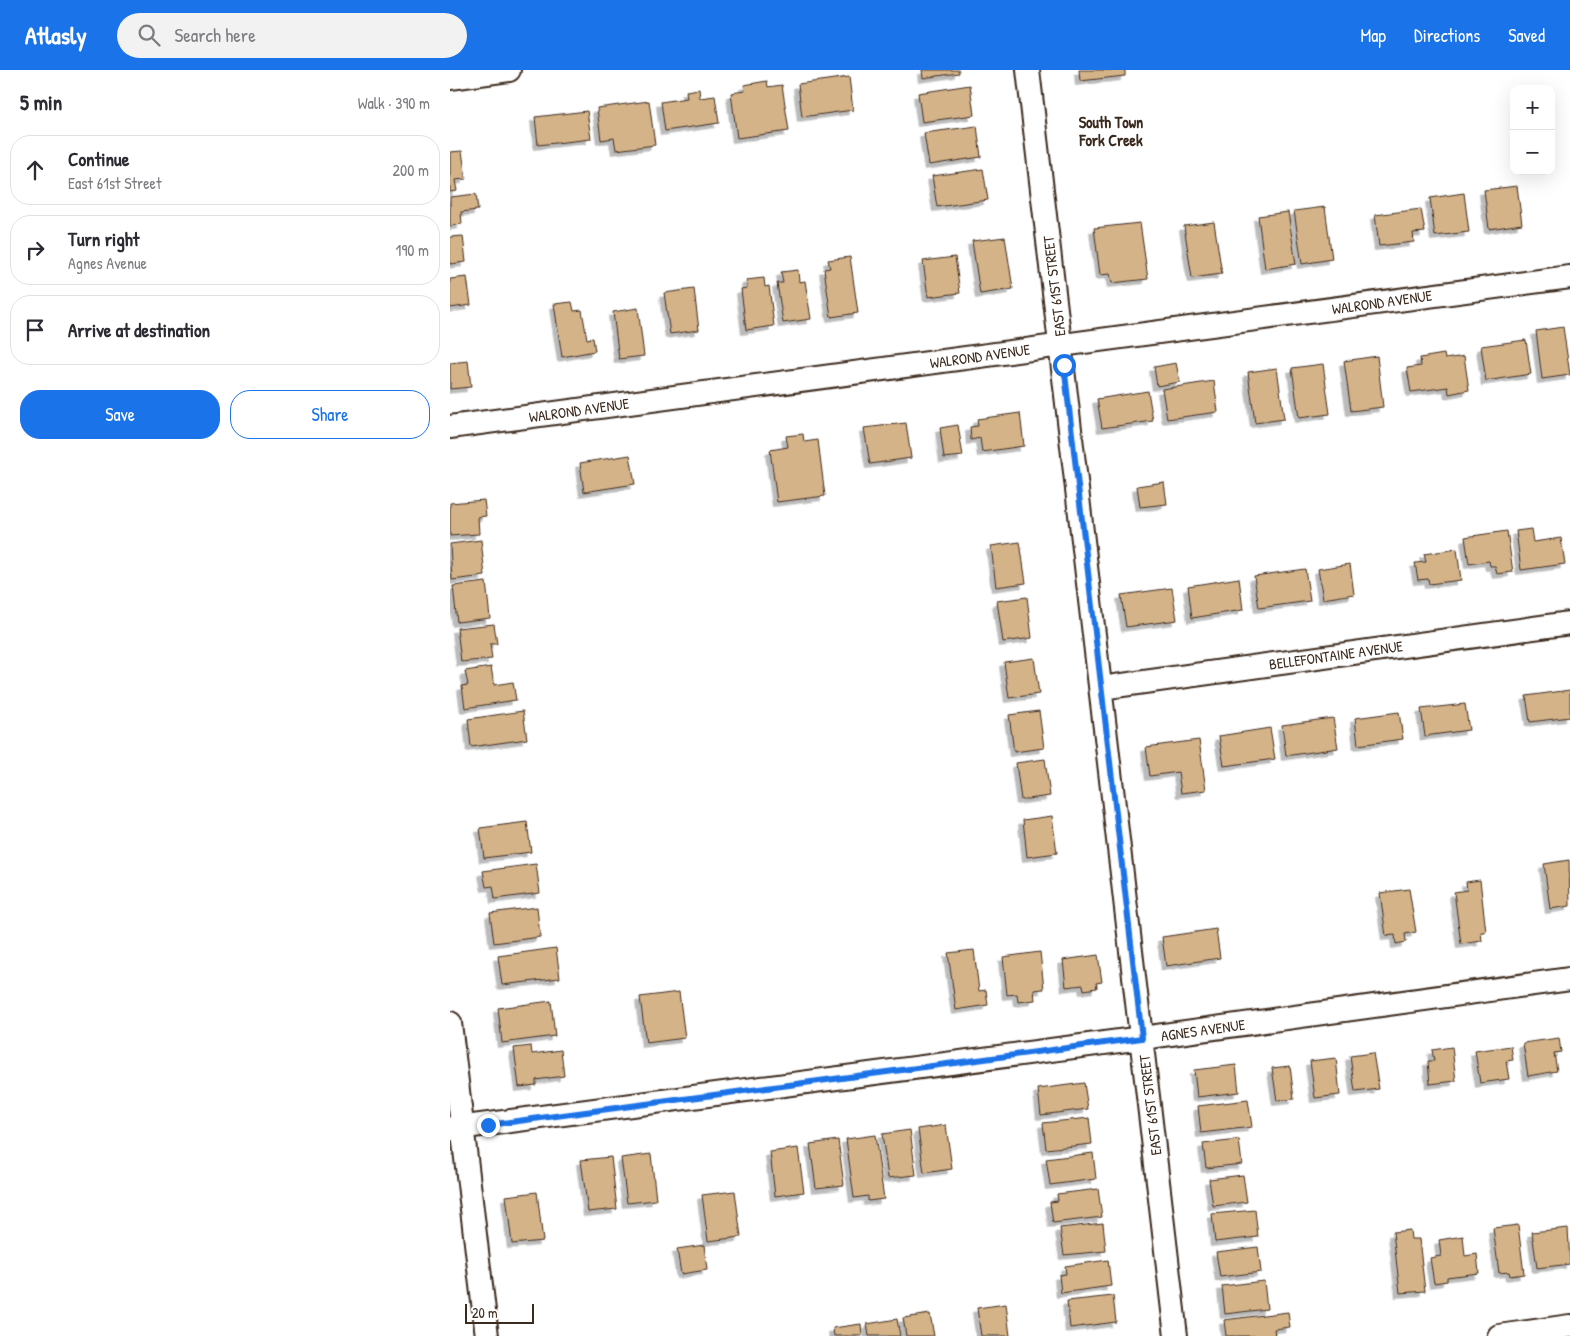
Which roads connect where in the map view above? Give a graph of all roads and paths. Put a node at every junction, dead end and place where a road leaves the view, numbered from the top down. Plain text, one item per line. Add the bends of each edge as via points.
1 (509, 70) edge
2 (1028, 70) edge
3 (450, 78) edge
4 (1570, 277) edge
5 (1061, 345) junction
6 (450, 427) edge
7 (1570, 623) edge
8 (1102, 688) junction
9 (1570, 979) edge
10 (450, 1023) edge
11 (1142, 1038) junction
12 (456, 1129) edge
13 (1570, 1326) edge
14 (487, 1336) edge
15 (1176, 1336) edge
16 (1499, 1336) edge

1 - 3 street
2 - 5 street, EAST 61ST STREET
4 - 5 street, WALROND AVENUE
5 - 6 street, WALROND AVENUE
5 - 8 street, EAST 61ST STREET
7 - 8 street, BELLEFONTAINE AVENUE
8 - 11 street, EAST 61ST STREET
9 - 11 street, AGNES AVENUE
10 - 12 street
11 - 12 street, AGNES AVENUE
11 - 15 street, EAST 61ST STREET
12 - 14 street
13 - 16 street

